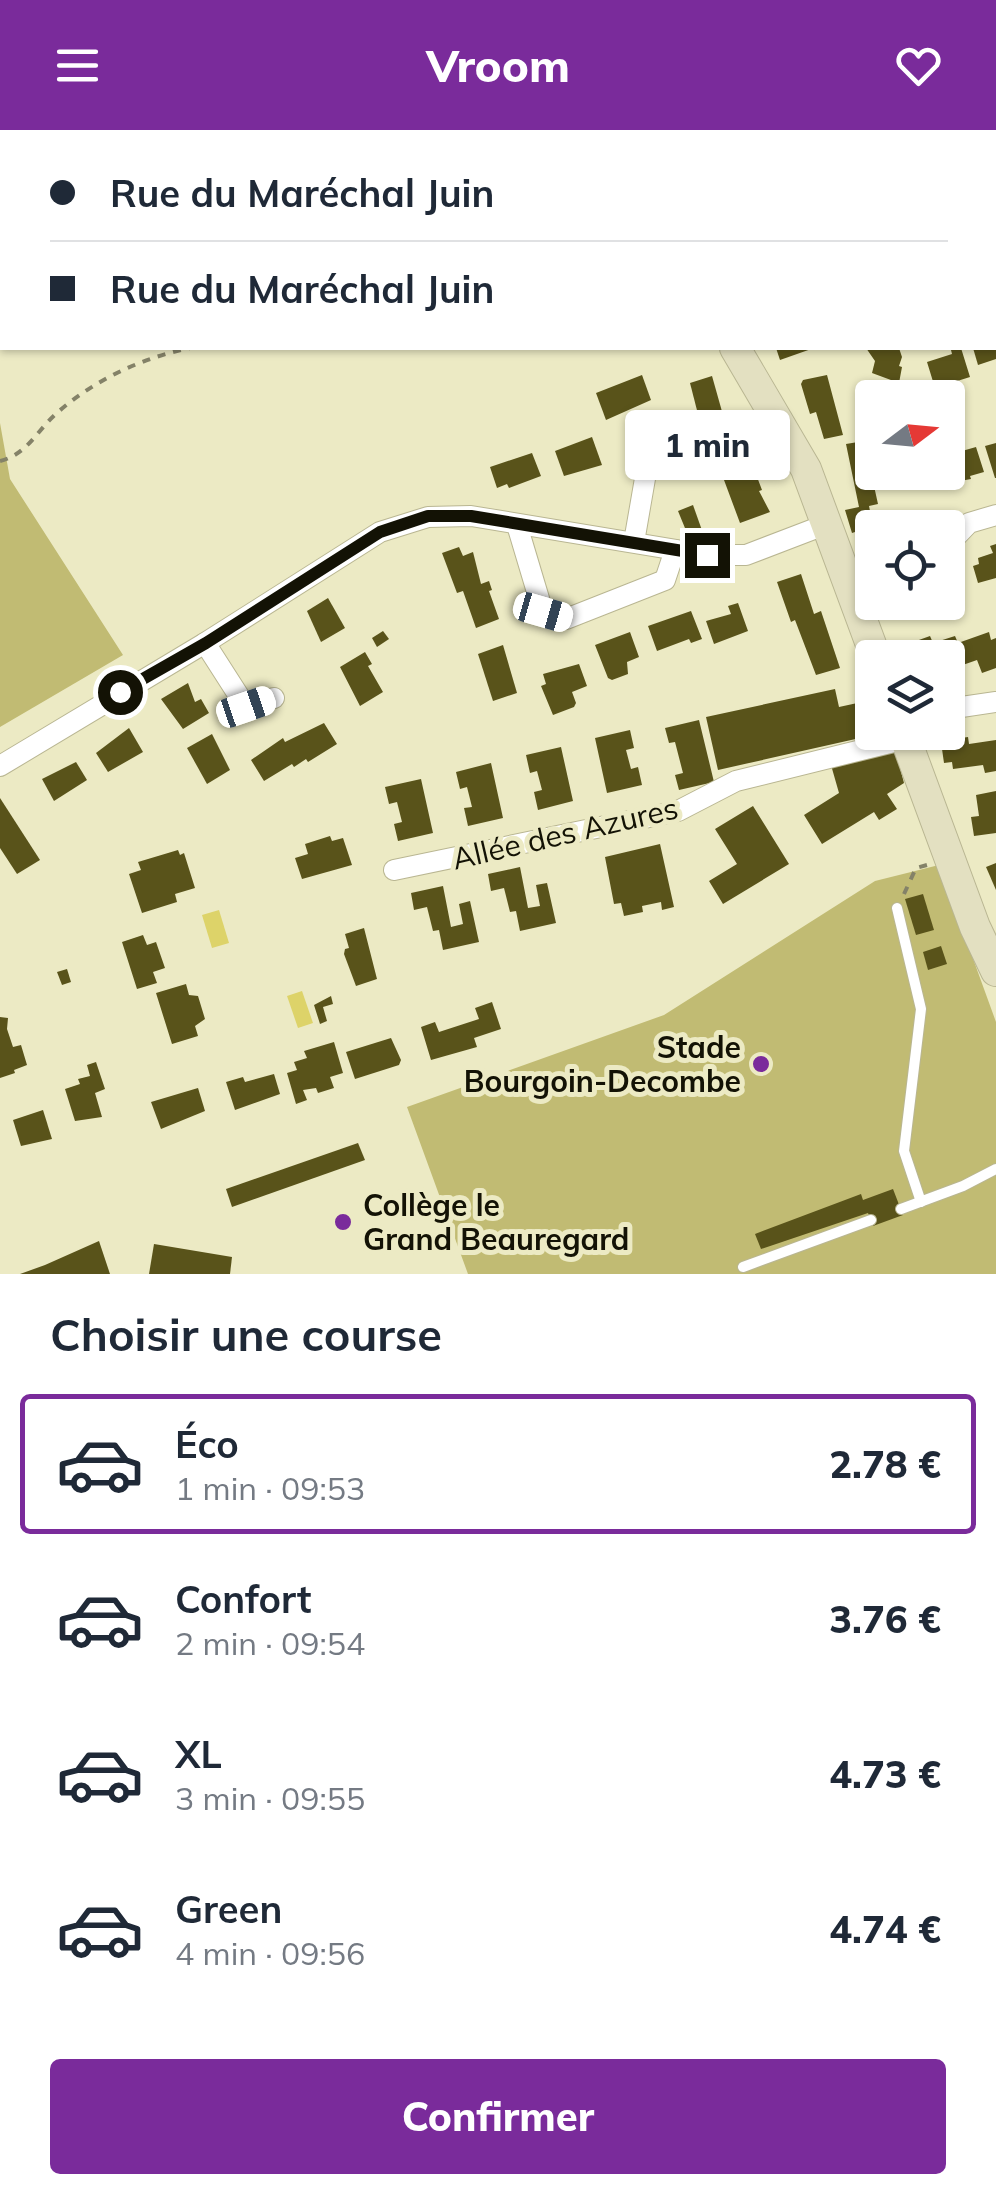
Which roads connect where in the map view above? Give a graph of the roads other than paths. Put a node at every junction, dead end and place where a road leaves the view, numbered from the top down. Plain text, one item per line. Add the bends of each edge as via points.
1 (737, 350) edge
2 (646, 467) dead end
3 (996, 515) edge
4 (826, 524) junction
5 (517, 525) junction
6 (965, 527) edge
7 (634, 542) junction
8 (676, 550) junction
9 (855, 579) edge
10 (206, 643) junction
11 (274, 698) dead end
12 (996, 702) edge
13 (965, 707) edge
14 (855, 749) edge
15 (909, 750) edge
16 (0, 766) edge
17 (394, 870) dead end
18 (897, 908) road end
19 (996, 971) edge
20 (996, 1170) edge
21 (920, 1202) junction
22 (901, 1209) dead end
23 (871, 1220) dead end
24 (742, 1266) dead end

1 - 4 street via 806,469
2 - 7 street
3 - 6 street
4 - 8 street via 746,555
4 - 9 street
5 - 7 street
5 - 8 street via 543,612 566,618 665,580
5 - 10 street via 428,516 380,532
7 - 8 street
10 - 11 street via 246,707
10 - 16 street
12 - 13 street
14 - 17 street, Allée des Azures via 736,781 678,811
15 - 19 street
18 - 21 lane via 921,1009 904,1150
20 - 21 lane
21 - 22 lane
23 - 24 lane

